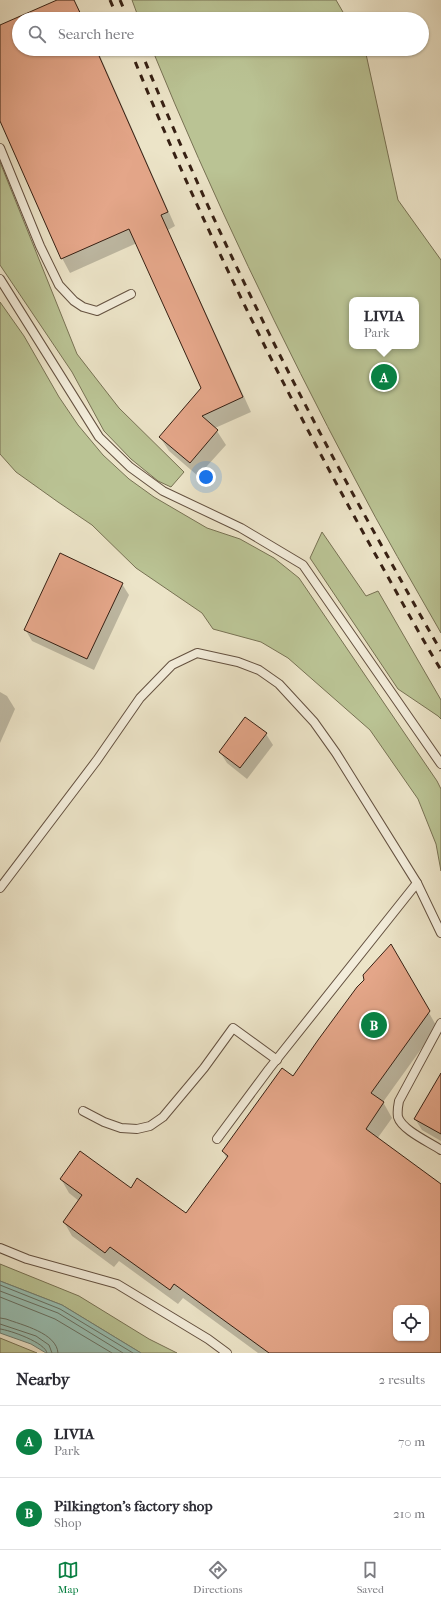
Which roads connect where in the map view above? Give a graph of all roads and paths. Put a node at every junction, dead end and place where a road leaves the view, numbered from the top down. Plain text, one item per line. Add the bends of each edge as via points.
1 (0, 148) edge
2 (0, 280) edge
3 (131, 294) dead end
4 (441, 764) edge
5 (417, 883) junction
6 (0, 888) edge
7 (441, 933) edge
8 (441, 1023) edge
9 (277, 1060) junction
10 (83, 1111) dead end
11 (217, 1139) dead end
12 (441, 1150) edge
13 (0, 1248) edge
14 (227, 1353) edge

1 - 3 lane via 40,246 60,285 74,301 97,311
2 - 4 lane via 99,437 130,467 164,491 241,528 303,565
5 - 6 lane via 336,753 314,722 279,684 259,670 238,662 197,653 172,665 140,698 97,760
5 - 7 lane
5 - 9 lane
8 - 12 lane via 399,1101 398,1116 408,1130
9 - 10 lane via 233,1028 163,1117 150,1126 137,1129 121,1128
9 - 11 lane
13 - 14 lane via 27,1259 117,1284

